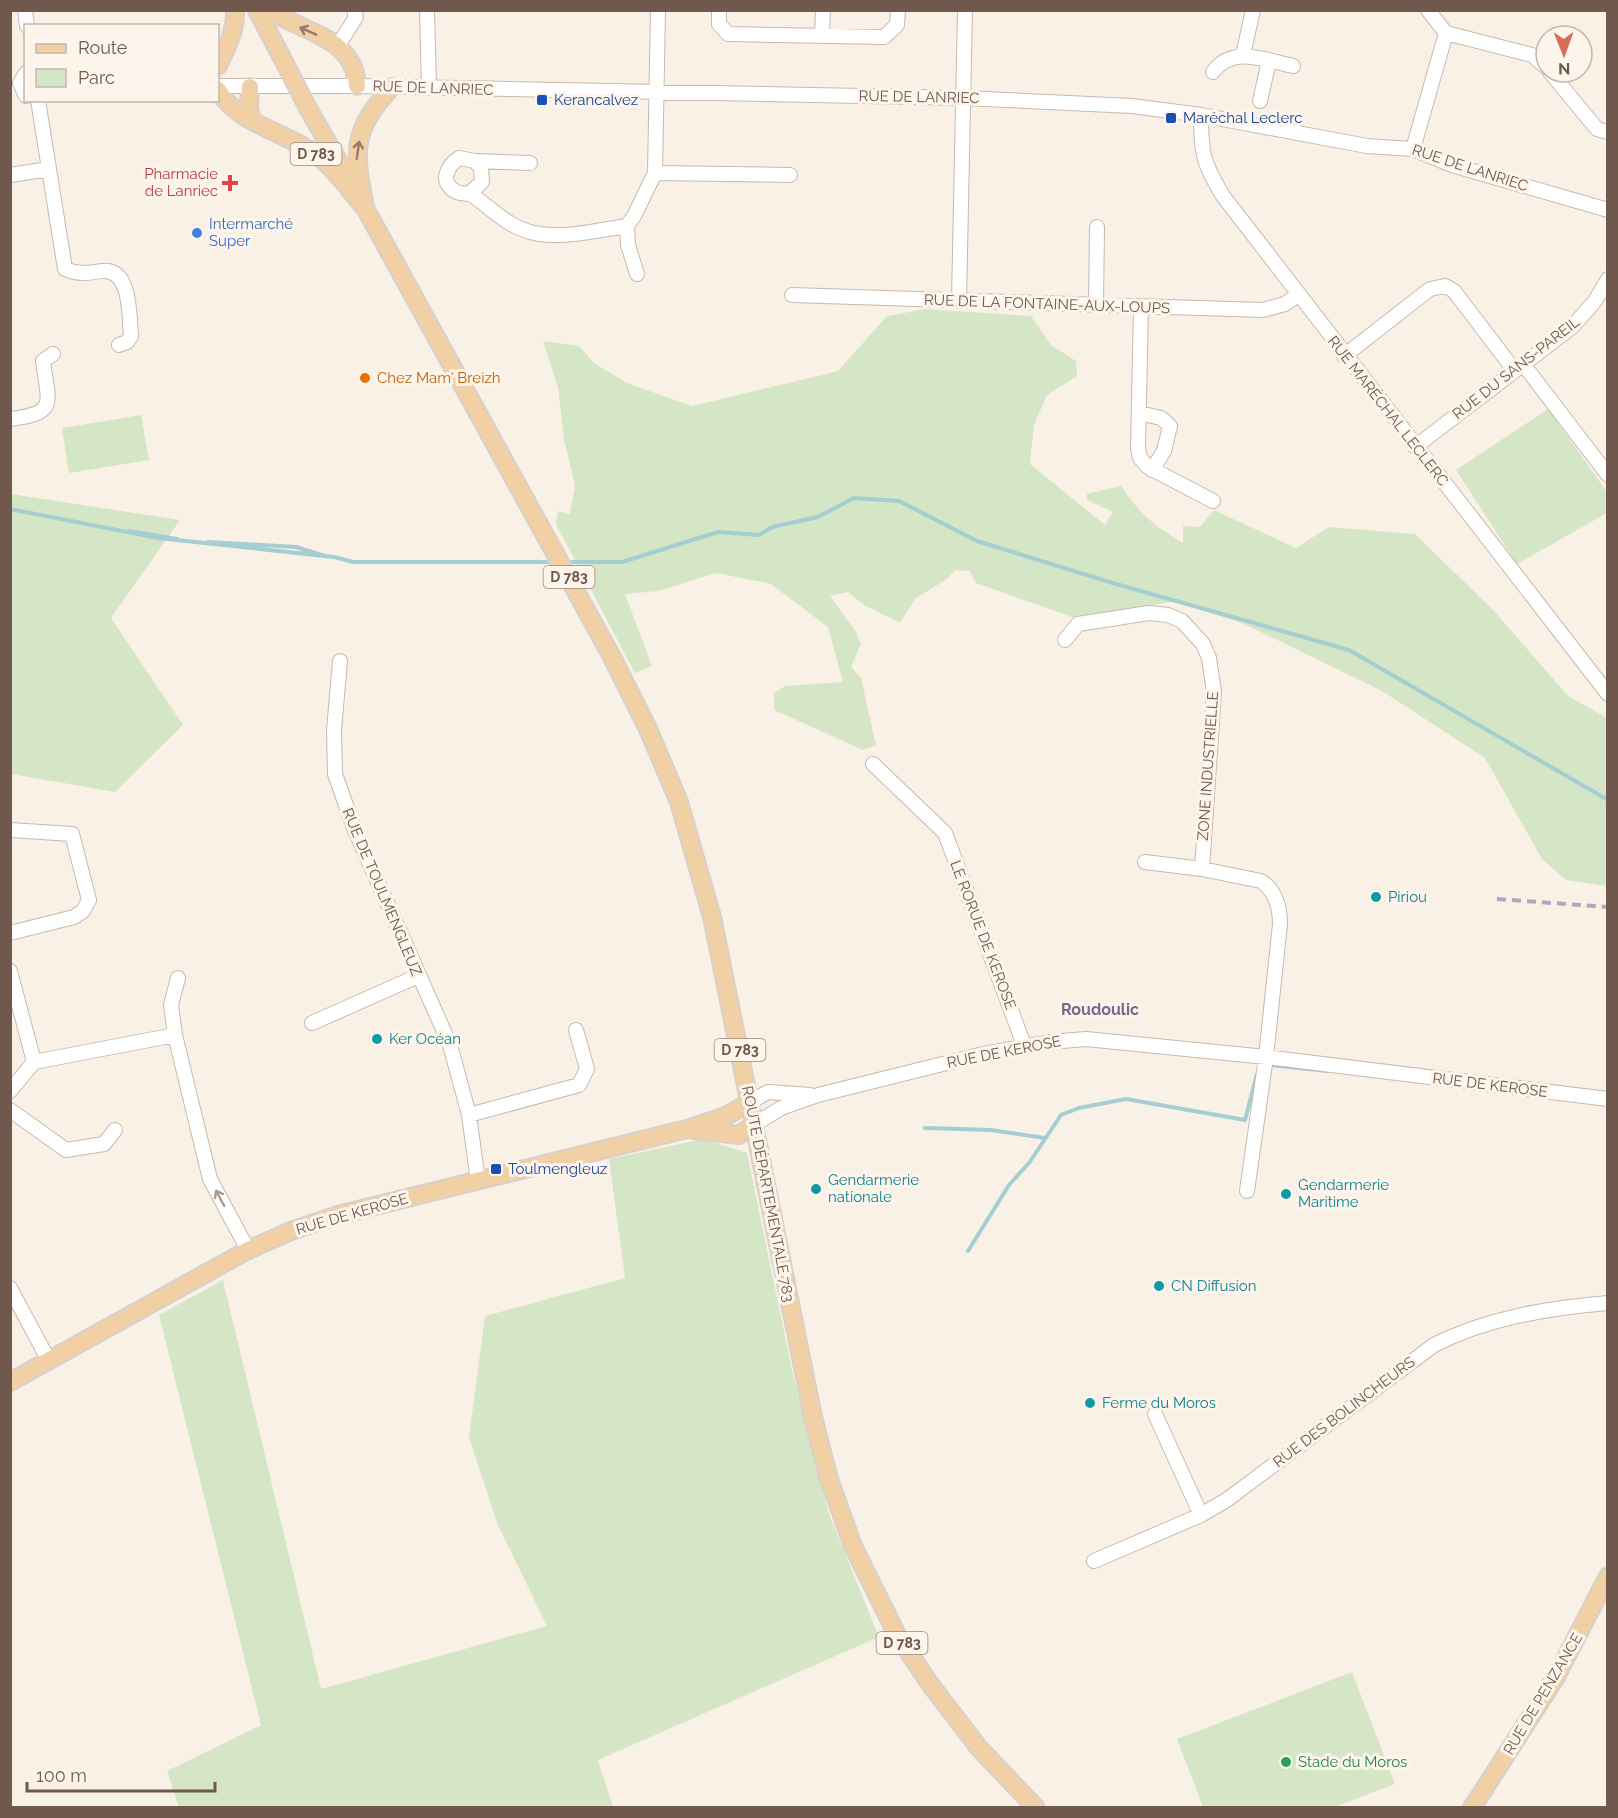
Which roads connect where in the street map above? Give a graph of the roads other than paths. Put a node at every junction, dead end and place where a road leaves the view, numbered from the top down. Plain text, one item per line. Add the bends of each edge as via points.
1 (235, 10) edge
2 (257, 10) edge
3 (270, 10) edge
4 (354, 10) edge
5 (427, 10) edge
6 (658, 10) edge
7 (719, 10) edge
8 (823, 10) edge
9 (898, 10) edge
10 (965, 10) edge
11 (1253, 10) edge
12 (1428, 10) edge
13 (1446, 33) junction
14 (822, 36) junction
15 (339, 45) junction
16 (1243, 55) junction
17 (1534, 58) edge
18 (1269, 61) junction
19 (219, 64) edge
20 (1293, 66) dead end
21 (1216, 67) dead end
22 (24, 76) edge
23 (1560, 84) edge
24 (357, 86) junction
25 (250, 87) junction
26 (392, 87) junction
27 (219, 88) edge
28 (429, 88) junction
29 (219, 90) edge
30 (656, 92) junction
31 (19, 93) edge
32 (964, 98) junction
33 (1260, 101) dead end
34 (38, 102) edge
35 (1201, 115) junction
36 (252, 120) junction
37 (1608, 132) edge
38 (1413, 149) junction
39 (475, 160) junction
40 (530, 163) dead end
41 (49, 169) junction
42 (654, 173) junction
43 (10, 175) edge
44 (790, 175) dead end
45 (470, 193) junction
46 (365, 208) junction
47 (1608, 210) edge
48 (627, 226) junction
49 (1097, 227) dead end
50 (637, 274) dead end
51 (1607, 283) edge
52 (792, 295) dead end
53 (1298, 295) junction
54 (959, 301) junction
55 (1096, 305) junction
56 (1141, 307) junction
57 (119, 345) dead end
58 (52, 354) dead end
59 (1344, 356) junction
60 (1519, 367) junction
61 (1139, 413) junction
62 (10, 419) edge
63 (1415, 447) junction
64 (1152, 470) junction
65 (1608, 475) edge
66 (1213, 501) dead end
67 (1065, 640) dead end
68 (340, 661) dead end
69 (1608, 694) edge
70 (873, 764) dead end
71 (10, 830) edge
72 (1145, 862) dead end
73 (1202, 869) junction
74 (10, 933) edge
75 (10, 971) edge
76 (418, 976) junction
77 (178, 978) dead end
78 (312, 1023) dead end
79 (576, 1030) dead end
80 (175, 1035) junction
81 (1024, 1045) junction
82 (1266, 1057) junction
83 (34, 1062) junction
84 (10, 1091) edge
85 (818, 1095) junction
86 (1608, 1100) edge
87 (750, 1102) junction
88 (10, 1110) edge
89 (469, 1115) junction
90 (755, 1124) junction
91 (687, 1129) junction
92 (115, 1130) dead end
93 (478, 1180) junction
94 (1247, 1191) dead end
95 (248, 1250) junction
96 (10, 1288) edge
97 (1608, 1303) edge
98 (49, 1360) junction
99 (10, 1382) edge
100 (1155, 1414) dead end
101 (1201, 1515) junction
102 (1094, 1561) dead end
103 (1608, 1576) edge
104 (1036, 1808) edge
105 (1472, 1808) edge

1 - 19 main road via 236,22
2 - 46 main road, D 783, bridge
15 -> 3 main road
4 - 15 street via 356,16
5 - 28 street
6 - 30 street
7 - 14 street via 718,24 728,34
8 - 14 street
9 - 14 street via 897,25 884,37
10 - 32 street
11 - 16 street
12 - 13 street
13 - 17 street
13 - 38 street
15 - 24 main road via 357,75
16 - 18 street
16 - 21 street
18 - 20 street
18 - 33 street
22 - 31 street
23 - 37 street via 1597,129
24 - 25 street, RUE DE LANRIEC
24 - 26 street, RUE DE LANRIEC
25 - 27 street, RUE DE LANRIEC
25 - 36 main road
26 - 28 street, RUE DE LANRIEC
46 -> 26 main road via 357,164 361,133 365,120
28 - 30 street, RUE DE LANRIEC
29 - 36 main road, D 783 via 224,100
30 - 32 street, RUE DE LANRIEC
30 - 42 street
32 - 35 street, RUE DE LANRIEC via 1084,102
32 - 54 street
34 - 41 street
35 - 38 street, RUE DE LANRIEC via 1367,146
35 - 53 street, RUE MARÉCHAL LECLERC via 1201,150 1206,168
36 - 46 main road, D 783 via 319,157
38 - 47 street, RUE DE LANRIEC via 1452,165
39 - 40 street
39 - 45 street via 483,176 479,187
39 - 45 street via 459,158 446,172 453,190
41 - 43 street
41 - 57 street via 65,269 81,274 106,271 119,277 126,290 131,336
42 - 44 street
42 - 48 street
45 - 48 street via 494,214 540,234
46 - 87 main road, ROUTE DÉPARTEMENTALE 783 / D 783 via 579,594 648,729 679,801 702,874
48 - 50 street
49 - 55 street
51 - 60 street, RUE DU SANS-PAREIL via 1584,315
52 - 54 street, RUE DE LA FONTAINE-AUX-LOUPS
53 - 56 street, RUE DE LA FONTAINE-AUX-LOUPS via 1285,304 1263,310
53 - 59 street, RUE MARÉCHAL LECLERC
54 - 55 street, RUE DE LA FONTAINE-AUX-LOUPS
55 - 56 street, RUE DE LA FONTAINE-AUX-LOUPS
56 - 61 street
58 - 62 street via 43,361 48,403 38,416
59 - 60 street via 1430,290 1445,286 1454,291
59 - 63 street, RUE MARÉCHAL LECLERC
60 - 63 street, RUE DU SANS-PAREIL
60 - 65 street
61 - 64 street via 1140,458
61 - 64 street via 1161,418 1170,426 1164,451
63 - 69 street, RUE MARÉCHAL LECLERC
64 - 66 street
67 - 73 street, ZONE INDUSTRIELLE via 1078,624 1149,613 1182,621 1203,644 1214,693
68 - 76 street, RUE DE TOULMENGLEUZ via 335,774
70 - 81 street, LE RORUE DE KEROSE via 939,826 948,842
71 - 74 street via 72,834 89,900 83,911 74,916
72 - 73 street
73 - 82 street via 1261,881 1278,903 1280,924
75 - 83 street
76 - 78 street
76 - 89 street, RUE DE TOULMENGLEUZ via 450,1045
77 - 80 street via 171,1005
79 - 89 street via 587,1069 579,1084
80 - 83 street
95 -> 80 street via 210,1179
81 - 82 street, RUE DE KEROSE via 1104,1040
81 - 85 street, RUE DE KEROSE
82 - 86 street, RUE DE KEROSE
82 - 94 street
83 - 84 street
85 - 87 street, RUE DE KEROSE via 771,1092
85 - 90 street, RUE DE KEROSE via 781,1108
87 - 90 main road, ROUTE DÉPARTEMENTALE 783 / D 783
87 - 91 main road, RUE DE KEROSE via 726,1116
88 - 92 street via 66,1150 104,1144
89 - 93 street, RUE DE TOULMENGLEUZ
90 - 91 main road, RUE DE KEROSE via 739,1135
90 - 104 main road, ROUTE DÉPARTEMENTALE 783 / D 783 via 807,1388 840,1509 865,1573 897,1635 930,1684 979,1748
91 - 93 main road, RUE DE KEROSE
93 - 95 main road, RUE DE KEROSE via 338,1215
95 - 98 main road, RUE DE KEROSE
96 - 98 street
97 - 101 street, RUE DES BOLINCHEURS via 1497,1320 1462,1330 1434,1345 1251,1483
98 - 99 main road, RUE DE KEROSE
100 - 101 street
101 - 102 street, RUE DES BOLINCHEURS
103 - 105 main road, RUE DE PENZANCE via 1556,1677

